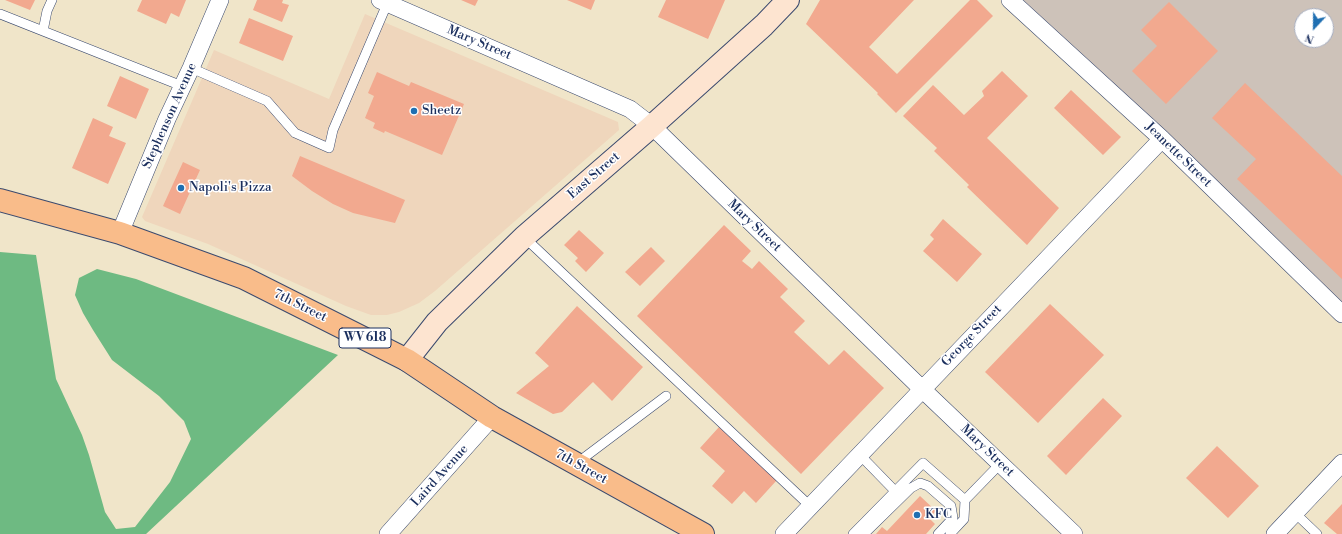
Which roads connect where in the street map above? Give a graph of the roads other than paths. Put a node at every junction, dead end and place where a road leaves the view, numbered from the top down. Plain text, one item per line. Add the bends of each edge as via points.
1 (52, 0) edge
2 (220, 0) edge
3 (788, 0) edge
4 (1010, 0) edge
5 (384, 2) edge
6 (0, 14) edge
7 (43, 31) junction
8 (191, 68) junction
9 (182, 86) junction
10 (652, 126) junction
11 (1162, 138) junction
12 (0, 200) edge
13 (120, 233) junction
14 (524, 237) junction
15 (1342, 314) edge
16 (407, 360) junction
17 (922, 389) junction
18 (666, 396) dead end
19 (492, 417) junction
20 (859, 454) junction
21 (1342, 463) edge
22 (576, 464) junction
23 (1000, 464) junction
24 (895, 491) junction
25 (965, 500) junction
26 (810, 506) junction
27 (1295, 513) junction
28 (388, 534) edge
29 (703, 534) edge
30 (784, 534) edge
31 (853, 534) edge
32 (864, 534) edge
33 (938, 534) edge
34 (950, 534) edge
35 (1074, 534) edge
36 (1275, 534) edge
37 (1317, 534) edge

1 - 7 lane
2 - 8 street, Stephenson Avenue
3 - 10 main road, East Street via 764,25
4 - 11 street, Jeanette Street
5 - 8 lane via 333,130 329,148 295,133 267,101
5 - 10 street, Mary Street via 630,109
6 - 7 lane
7 - 9 lane
8 - 9 street, Stephenson Avenue
9 - 13 street, Stephenson Avenue
10 - 14 main road, East Street
10 - 17 street, Mary Street
11 - 15 street, Jeanette Street
11 - 17 street, George Street
12 - 13 main road, 7th Street / WV 618
13 - 16 main road, 7th Street / WV 618 via 244,278
14 - 16 main road, East Street via 437,322
14 - 26 lane
16 - 19 main road, 7th Street / WV 618
17 - 20 street, George Street
17 - 23 street, Mary Street
18 - 22 lane
19 - 22 main road, 7th Street / WV 618
19 - 28 street, Laird Avenue
20 - 24 lane
20 - 26 street, George Street
21 - 27 street
22 - 29 main road, 7th Street / WV 618
23 - 25 lane
23 - 35 street, Mary Street
24 - 25 lane via 923,463
24 - 31 lane
25 - 34 lane via 964,519
26 - 30 street, George Street
27 - 36 street
27 - 37 lane
32 - 33 lane via 911,488 920,483 928,486 951,506 953,518

